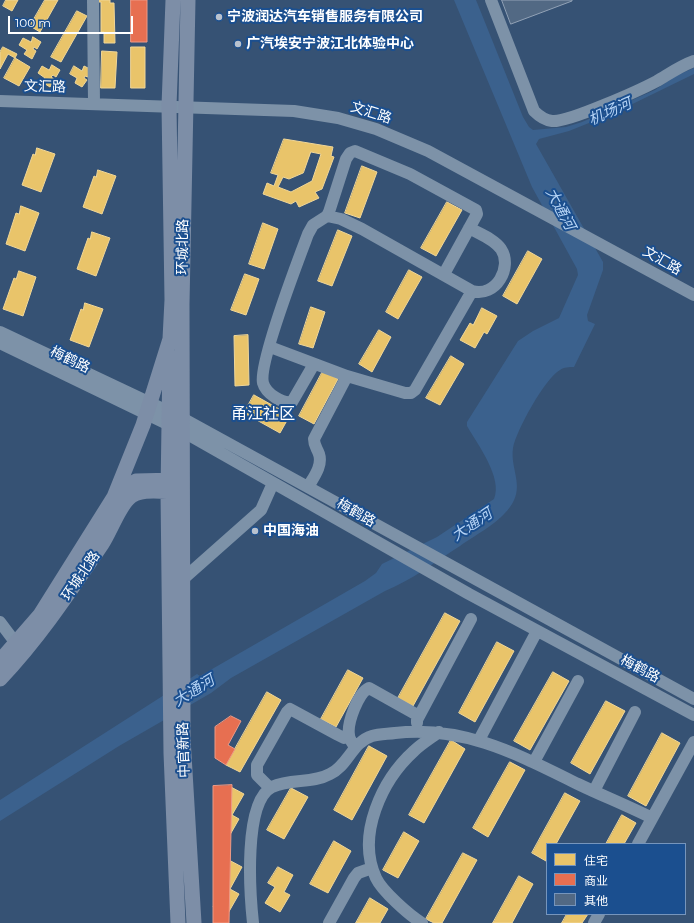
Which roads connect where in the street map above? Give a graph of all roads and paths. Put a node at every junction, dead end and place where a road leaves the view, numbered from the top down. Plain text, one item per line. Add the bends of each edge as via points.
1 (93, 0) edge
2 (173, 0) edge
3 (188, 0) edge
4 (491, 0) edge
5 (694, 61) edge
6 (0, 101) edge
7 (94, 103) junction
8 (169, 106) junction
9 (186, 107) junction
10 (327, 216) junction
11 (470, 228) junction
12 (444, 274) junction
13 (472, 291) junction
14 (694, 295) edge
15 (0, 332) edge
16 (170, 340) junction
17 (0, 344) edge
18 (270, 347) junction
19 (314, 364) junction
20 (347, 376) junction
21 (148, 409) junction
22 (176, 421) junction
23 (273, 483) junction
24 (175, 486) junction
25 (308, 487) junction
26 (114, 497) junction
27 (182, 580) junction
28 (471, 619) dead end
29 (0, 622) edge
30 (537, 631) junction
31 (20, 649) junction
32 (0, 661) edge
33 (0, 679) edge
34 (578, 681) dead end
35 (694, 699) edge
36 (635, 712) dead end
37 (694, 715) edge
38 (419, 716) junction
39 (417, 731) junction
40 (439, 732) junction
41 (349, 736) junction
42 (479, 740) junction
43 (694, 742) edge
44 (355, 748) junction
45 (534, 762) junction
46 (270, 788) junction
47 (594, 791) junction
48 (652, 818) junction
49 (639, 843) edge
50 (372, 868) junction
51 (418, 922) edge
52 (178, 923) edge
53 (194, 923) edge
54 (253, 923) edge
55 (329, 923) edge

1 - 7 street
2 - 8 main road, 环城北路
3 - 9 main road, 环城北路
4 - 5 street via 534,111 541,118 551,121 571,118 656,81
6 - 7 street, 文汇路
7 - 8 street, 文汇路
8 - 9 street, 文汇路
8 - 16 main road, 环城北路 via 172,300
9 - 14 street, 文汇路 via 294,111 338,118 376,129 428,151
9 - 22 main road, 环城北路 via 182,304
10 - 11 street via 346,159 355,151 410,174 476,210 477,214
10 - 12 street via 341,219
10 - 18 street via 313,225 308,234
11 - 12 street
11 - 13 street via 495,242 505,258 504,268 495,287 487,293
12 - 13 street
13 - 20 street via 411,393
15 - 21 street, 梅鹤路
16 - 21 main road, 环城北路
16 - 22 main road, 环城北路
17 - 21 street, 梅鹤路
18 - 19 street
18 - 19 street via 263,383 270,393 287,403 292,402
19 - 20 street
20 - 25 street via 314,439 320,460
21 - 22 street, 梅鹤路
21 - 26 main road, 环城北路
22 - 23 street, 梅鹤路
22 - 24 main road, 环城北路
22 - 25 street, 梅鹤路
23 - 27 street via 261,510
23 - 30 street, 梅鹤路
24 - 26 main road, 环城北路 via 136,481
24 - 27 main road, 中官新路
24 - 31 main road, 环城北路 via 138,493 128,499 106,539 53,616
24 - 52 main road, 中官新路 via 170,690
25 - 35 street, 梅鹤路
26 - 31 main road, 环城北路
27 - 53 main road, 中官新路 via 183,738
28 - 38 street
29 - 31 street
30 - 37 street, 梅鹤路
30 - 42 street
31 - 32 main road, 环城北路
31 - 33 main road, 环城北路
34 - 45 street
36 - 47 street
38 - 39 street
38 - 41 street via 369,688 354,708
39 - 40 street
39 - 44 street via 371,736
40 - 42 street
40 - 50 street via 414,750 399,766 385,790 372,819 369,844
41 - 44 street
41 - 46 street via 344,738 290,709 258,765 257,775
42 - 45 street
43 - 48 street
44 - 46 street via 332,774 317,780
45 - 47 street
46 - 54 street via 262,798 255,815 252,834 250,894
47 - 48 street
48 - 49 street
50 - 51 street via 376,880
50 - 55 street via 358,873 354,878

